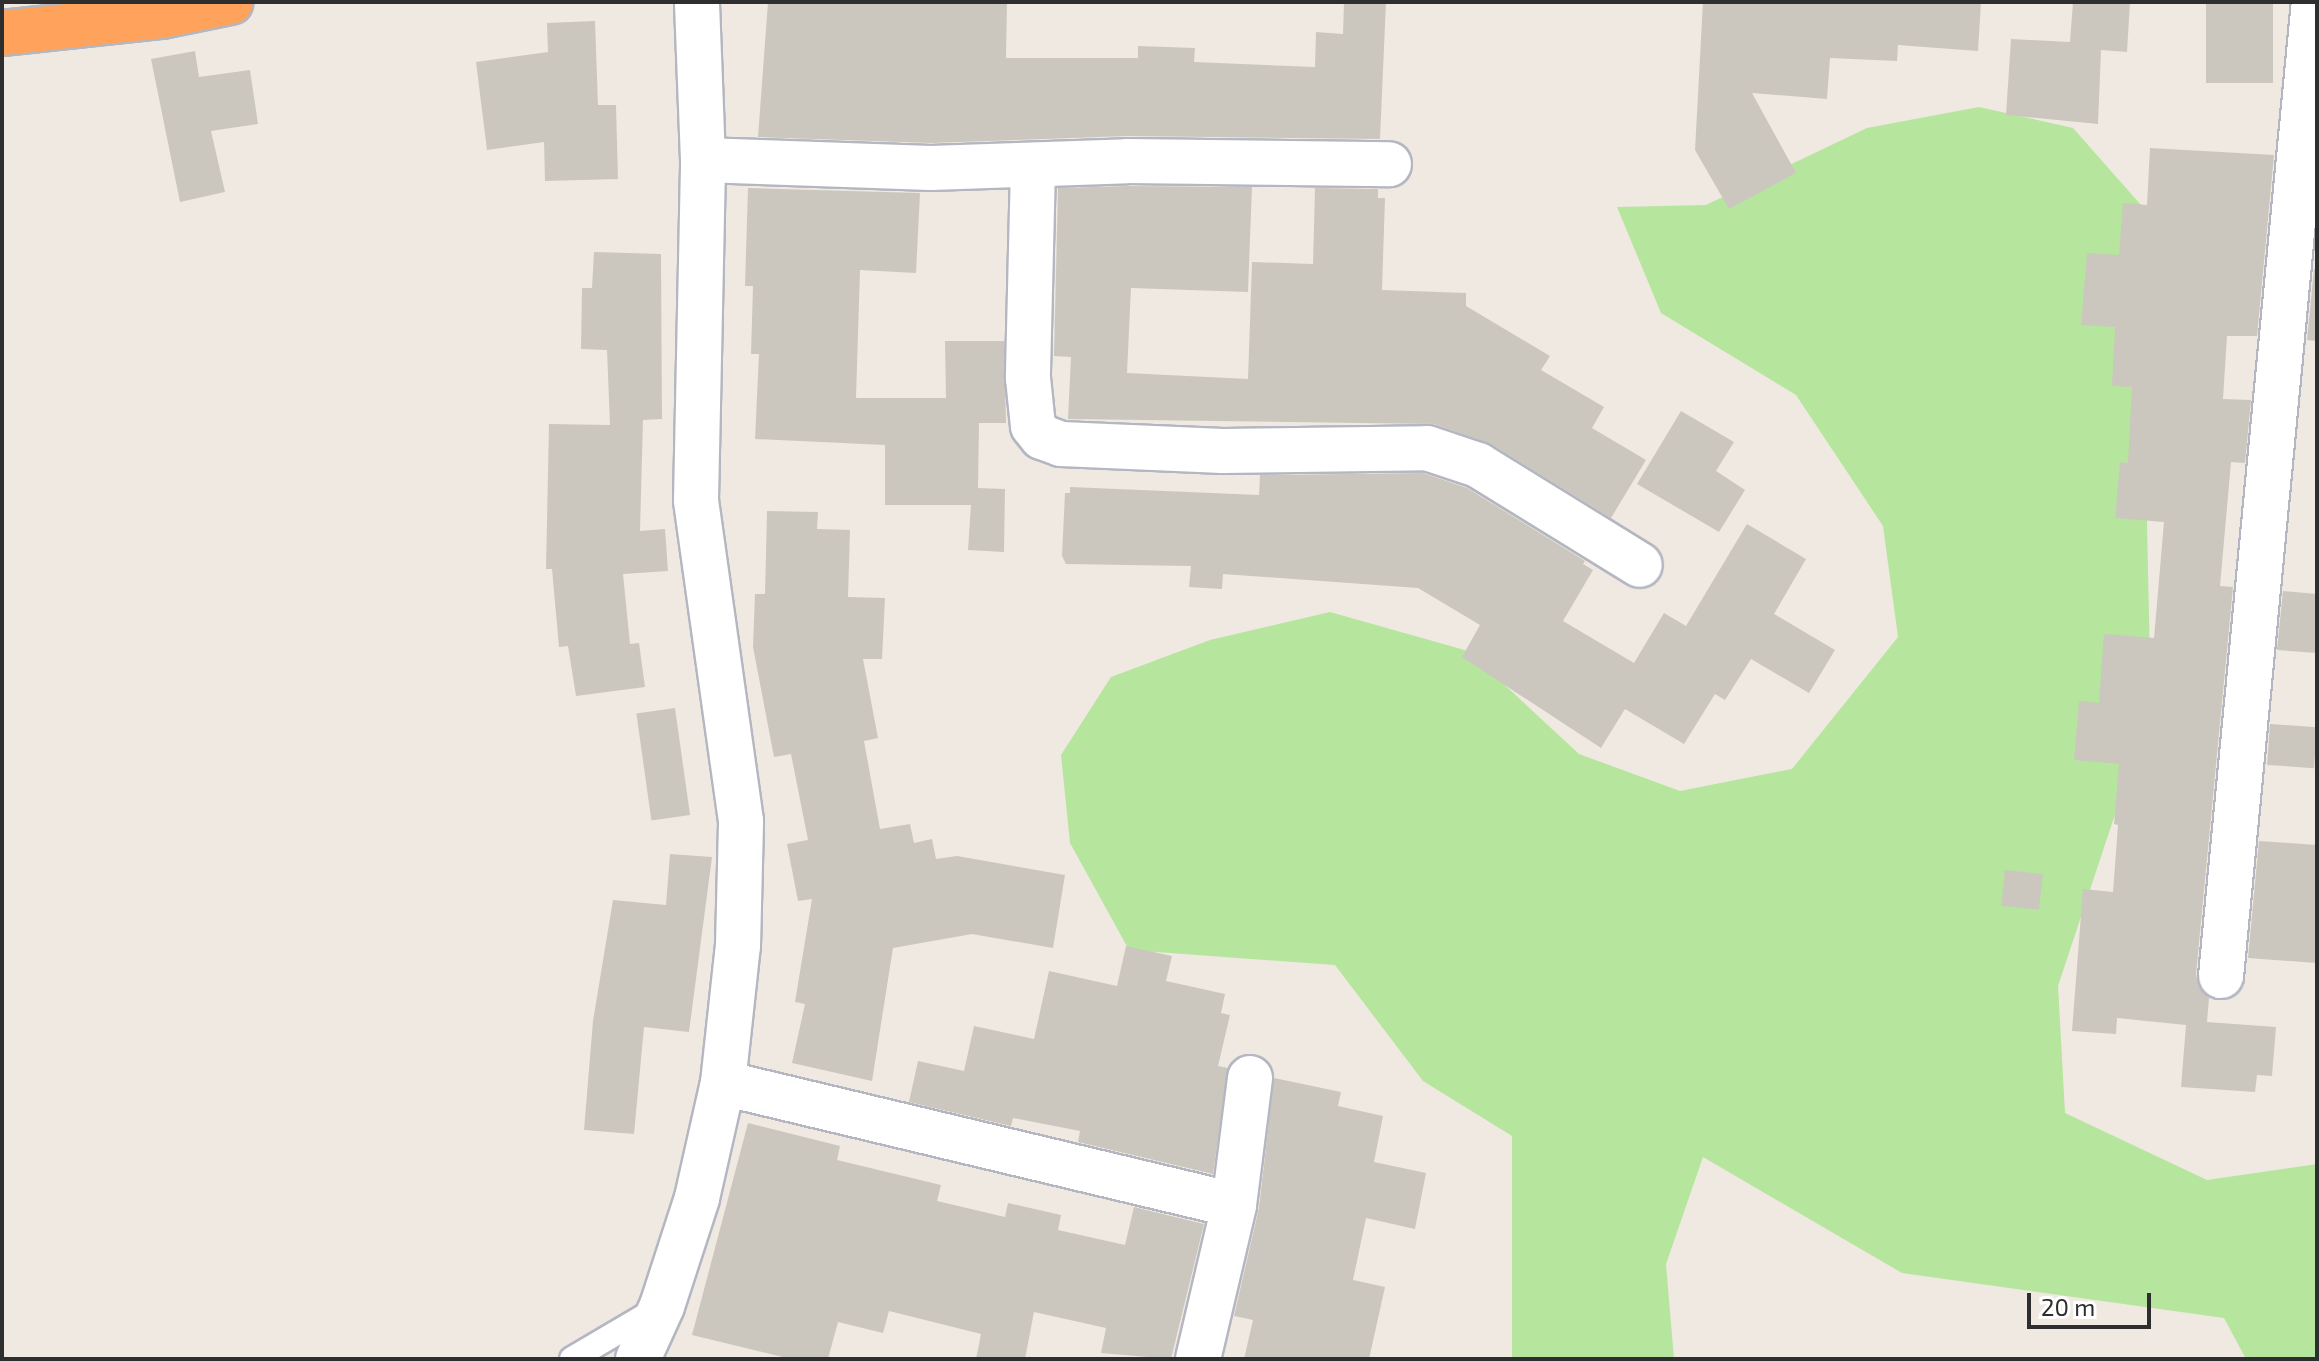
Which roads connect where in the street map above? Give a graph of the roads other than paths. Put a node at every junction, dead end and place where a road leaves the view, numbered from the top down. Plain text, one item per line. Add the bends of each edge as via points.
1 (231, 2) edge
2 (697, 2) edge
3 (2314, 2) edge
4 (2, 33) edge
5 (703, 160) junction
6 (1389, 164) dead end
7 (1033, 167) junction
8 (1640, 565) dead end
9 (2221, 976) dead end
10 (1250, 1078) dead end
11 (723, 1083) junction
12 (1234, 1205) junction
13 (662, 1306) junction
14 (572, 1359) edge
15 (638, 1359) edge
16 (1198, 1359) edge

1 - 4 highway via 162,16
2 - 5 street
3 - 9 street
5 - 7 street
5 - 11 street via 696,500 741,821 738,946
6 - 7 street via 1127,161
7 - 8 street via 1028,378 1033,426 1042,437 1061,444 1223,451 1427,448 1478,465
10 - 12 street
11 - 12 street
11 - 13 street via 697,1198
12 - 16 street
13 - 14 lane
13 - 15 street

